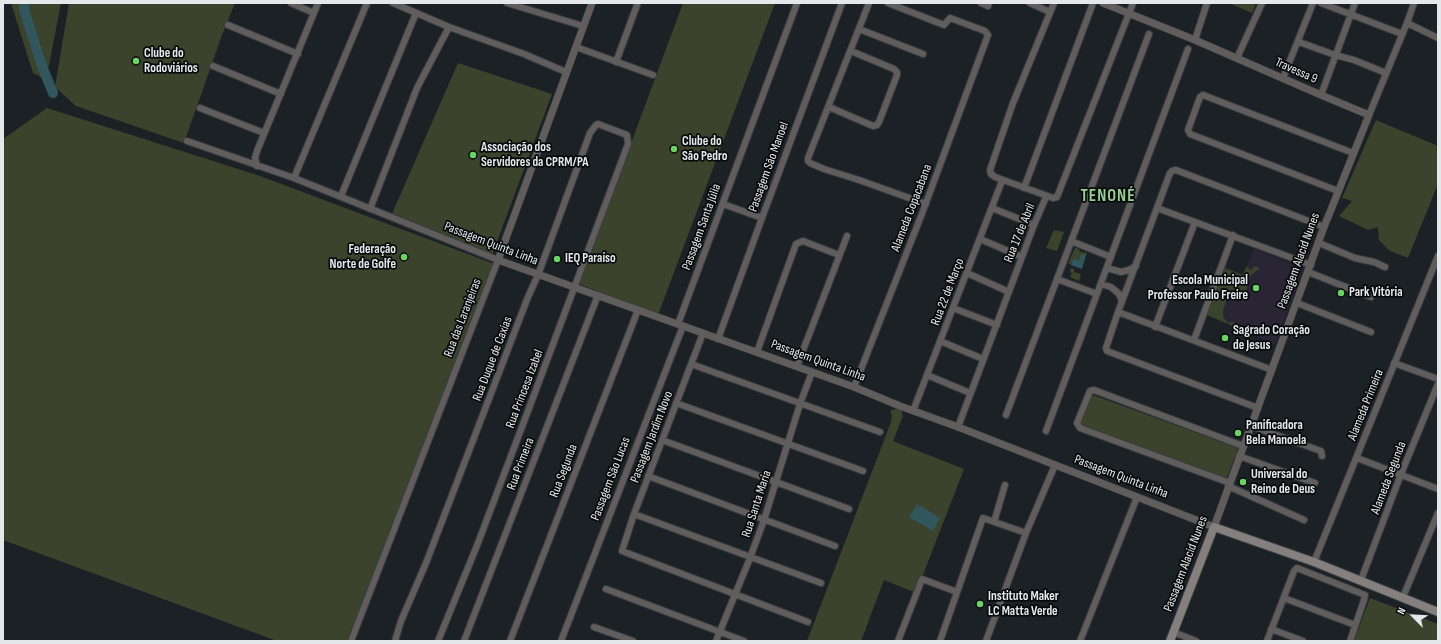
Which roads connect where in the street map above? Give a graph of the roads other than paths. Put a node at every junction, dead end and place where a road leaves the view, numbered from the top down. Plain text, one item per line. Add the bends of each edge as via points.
1 (291, 3) edge
2 (318, 3) edge
3 (367, 3) edge
4 (393, 3) edge
5 (507, 3) edge
6 (592, 3) edge
7 (797, 3) edge
8 (842, 3) edge
9 (869, 3) edge
10 (888, 3) edge
11 (981, 3) edge
12 (989, 3) edge
13 (1030, 3) edge
14 (1054, 3) edge
15 (1093, 3) edge
16 (1103, 3) edge
17 (1133, 3) edge
18 (1207, 3) edge
19 (1262, 3) edge
20 (1313, 3) edge
21 (1321, 3) edge
22 (1355, 3) edge
23 (1414, 3) edge
24 (637, 5) dead end
25 (1050, 12) junction
26 (314, 13) junction
27 (416, 13) junction
28 (1129, 14) junction
29 (1350, 14) junction
30 (1407, 23) junction
31 (228, 25) dead end
32 (583, 26) junction
33 (449, 27) junction
34 (859, 29) junction
35 (1149, 34) dead end
36 (1402, 34) junction
37 (1438, 38) edge
38 (1195, 40) junction
39 (1298, 42) junction
40 (576, 47) junction
41 (1188, 49) dead end
42 (851, 51) junction
43 (298, 54) junction
44 (923, 54) dead end
45 (1335, 55) junction
46 (1237, 58) junction
47 (616, 62) junction
48 (213, 66) dead end
49 (566, 72) junction
50 (1386, 73) junction
51 (653, 75) dead end
52 (1283, 78) junction
53 (281, 94) junction
54 (1321, 95) junction
55 (829, 107) junction
56 (200, 108) dead end
57 (1369, 114) junction
58 (264, 133) junction
59 (187, 141) dead end
60 (628, 144) joint
61 (1353, 153) junction
62 (257, 166) junction
63 (294, 178) junction
64 (1002, 181) junction
65 (1024, 188) junction
66 (1338, 190) junction
67 (341, 196) junction
68 (1046, 197) junction
69 (723, 204) junction
70 (926, 204) junction
71 (992, 208) junction
72 (1157, 208) junction
73 (370, 209) junction
74 (762, 218) junction
75 (1195, 222) junction
76 (1034, 225) junction
77 (1324, 227) junction
78 (1233, 235) junction
79 (847, 236) dead end
80 (980, 239) junction
81 (1071, 242) junction
82 (1319, 243) junction
83 (839, 255) junction
84 (1438, 256) edge
85 (1022, 257) junction
86 (1111, 257) junction
87 (498, 260) junction
88 (1136, 266) junction
89 (1385, 267) dead end
90 (1107, 268) junction
91 (1310, 268) junction
92 (1436, 268) edge
93 (967, 273) junction
94 (538, 275) junction
95 (1057, 279) junction
96 (1101, 284) junction
97 (576, 287) junction
98 (1009, 292) junction
99 (1097, 294) junction
100 (598, 295) junction
101 (1371, 297) dead end
102 (1122, 301) junction
103 (1297, 303) junction
104 (953, 308) junction
105 (638, 310) junction
106 (1118, 312) junction
107 (681, 325) junction
108 (996, 325) junction
109 (1155, 327) junction
110 (1371, 332) dead end
111 (703, 333) junction
112 (718, 339) junction
113 (1194, 340) junction
114 (940, 341) junction
115 (757, 352) junction
116 (983, 358) junction
117 (1394, 363) junction
118 (691, 364) junction
119 (797, 366) junction
120 (1272, 370) junction
121 (812, 372) junction
122 (927, 375) junction
123 (1438, 379) edge
124 (1438, 384) edge
125 (854, 387) junction
126 (970, 393) junction
127 (676, 403) junction
128 (800, 404) junction
129 (1258, 408) junction
130 (913, 410) junction
131 (1006, 415) dead end
132 (1251, 426) junction
133 (958, 427) junction
134 (1046, 431) dead end
135 (880, 432) dead end
136 (662, 440) junction
137 (787, 444) junction
138 (1243, 446) junction
139 (1239, 456) junction
140 (1322, 456) dead end
141 (1357, 458) junction
142 (1055, 465) junction
143 (863, 471) dead end
144 (1401, 474) junction
145 (648, 476) junction
146 (775, 482) junction
147 (1315, 483) dead end
148 (1229, 485) junction
149 (1005, 486) dead end
150 (1438, 489) edge
151 (1137, 497) junction
152 (849, 509) dead end
153 (1438, 513) edge
154 (634, 514) junction
155 (764, 520) junction
156 (1304, 520) dead end
157 (994, 522) junction
158 (1214, 527) junction
159 (1026, 533) junction
160 (835, 546) dead end
161 (750, 558) junction
162 (1314, 562) junction
163 (1361, 580) junction
164 (820, 583) dead end
165 (606, 589) dead end
166 (957, 592) junction
167 (735, 595) junction
168 (1403, 597) junction
169 (1284, 598) junction
170 (1438, 612) edge
171 (808, 622) dead end
172 (1356, 625) junction
173 (594, 627) dead end
174 (1271, 629) junction
175 (720, 632) junction
176 (1173, 632) junction
177 (351, 641) edge
178 (395, 641) edge
179 (438, 641) edge
180 (464, 641) edge
181 (510, 641) edge
182 (561, 641) edge
183 (633, 641) edge
184 (716, 641) edge
185 (744, 641) edge
186 (898, 641) edge
187 (940, 641) edge
188 (986, 641) edge
189 (1080, 641) edge
190 (1170, 641) edge
191 (1196, 641) edge
192 (1267, 641) edge
193 (1303, 641) edge
194 (1350, 641) edge

1 - 26 street
2 - 26 street
3 - 63 street
4 - 27 street
5 - 32 street
6 - 32 street, Rua das Laranjeiras
7 - 69 street, Passagem Santa Júlia
8 - 74 street, Passagem São Manoel
9 - 34 street
10 - 70 street, Alameda Copacabana via 944,25 950,18 986,31 988,36
11 - 12 street
13 - 25 street
14 - 25 street
15 - 65 street
16 - 28 street, Travessa 9
17 - 28 street
18 - 38 street
19 - 46 street
20 - 39 street
21 - 29 street
22 - 29 street
23 - 30 street, Passagem Alacid Nunes
24 - 47 street
25 - 64 street via 1013,103 990,170 991,174
26 - 43 street
27 - 33 street
27 - 67 street
28 - 38 street, Travessa 9
28 - 68 street, Rua 17 de Abril via 1057,197
29 - 36 street
29 - 45 street
30 - 36 street, Passagem Alacid Nunes
30 - 37 street
31 - 43 street
32 - 40 street, Rua das Laranjeiras
33 - 49 street
33 - 73 street via 417,88
34 - 42 street
34 - 44 street
35 - 81 street
36 - 50 street, Passagem Alacid Nunes
38 - 46 street, Travessa 9
39 - 45 street
39 - 52 street
40 - 47 street
40 - 49 street, Rua das Laranjeiras
41 - 86 street
42 - 55 street
42 - 55 street via 897,72 879,122 873,126
43 - 53 street
45 - 50 street
45 - 54 street
46 - 52 street, Travessa 9
47 - 51 street
48 - 53 street
49 - 87 street, Rua das Laranjeiras
50 - 57 street, Passagem Alacid Nunes
52 - 54 street, Travessa 9
53 - 58 street
54 - 57 street, Travessa 9
55 - 70 street via 808,158 810,163
56 - 58 street
57 - 61 street, Passagem Alacid Nunes
58 - 62 street via 255,158
59 - 62 street, Passagem Quinta Linha
60 - 94 street, Rua Duque de Caxias via 627,135 624,133 598,124 593,128
60 - 97 street, Rua Princesa Izabel
61 - 66 street, Passagem Alacid Nunes
61 - 66 street via 1203,95 1200,97 1188,130 1190,134
62 - 63 street, Passagem Quinta Linha
63 - 67 street, Passagem Quinta Linha
64 - 65 street
64 - 71 street, Rua 22 de Março
65 - 68 street
66 - 77 street, Passagem Alacid Nunes
67 - 73 street, Passagem Quinta Linha
68 - 76 street, Rua 17 de Abril
69 - 74 street
69 - 107 street, Passagem Santa Júlia
70 - 125 street, Alameda Copacabana
71 - 76 street
71 - 80 street, Rua 22 de Março
72 - 75 street
72 - 77 street via 1170,173 1176,170
72 - 88 street
73 - 87 street, Passagem Quinta Linha
74 - 112 street, Passagem São Manoel
75 - 78 street
75 - 109 street
76 - 85 street, Rua 17 de Abril
77 - 82 street, Passagem Alacid Nunes
78 - 91 street
78 - 113 street
79 - 83 street
80 - 85 street
80 - 93 street, Rua 22 de Março
81 - 86 street
81 - 95 street
82 - 89 street
82 - 91 street, Passagem Alacid Nunes
83 - 115 street via 803,241 796,244
83 - 119 street
84 - 92 street, Alameda Primeira
85 - 98 street, Rua 17 de Abril
86 - 90 street
87 - 94 street, Passagem Quinta Linha
87 - 177 street, Rua das Laranjeiras
88 - 90 street via 1121,272
88 - 102 street
90 - 96 street
91 - 101 street
91 - 103 street, Passagem Alacid Nunes
92 - 117 street, Alameda Primeira
93 - 98 street
93 - 104 street, Rua 22 de Março
94 - 97 street, Passagem Quinta Linha
94 - 178 street, Rua Duque de Caxias
95 - 99 street
95 - 131 street
96 - 99 street
96 - 102 street via 1111,287 1120,294
97 - 100 street, Passagem Quinta Linha
97 - 179 street, Rua Princesa Izabel
98 - 108 street, Rua 17 de Abril
99 - 134 street
100 - 105 street, Passagem Quinta Linha
100 - 180 street, Rua Primeira
102 - 106 street
103 - 110 street
103 - 120 street, Passagem Alacid Nunes
104 - 108 street
104 - 114 street, Rua 22 de Março
105 - 107 street, Passagem Quinta Linha
105 - 181 street, Rua Segunda
106 - 109 street
106 - 129 street via 1106,351
107 - 111 street, Passagem Quinta Linha
107 - 182 street, Passagem São Lucas
108 - 116 street, Rua 17 de Abril
109 - 113 street
111 - 112 street, Passagem Quinta Linha
111 - 118 street, Passagem Jardim Novo
112 - 115 street, Passagem Quinta Linha
113 - 120 street
114 - 116 street
114 - 122 street, Rua 22 de Março
115 - 119 street, Passagem Quinta Linha
116 - 126 street, Rua 17 de Abril
117 - 123 street
117 - 141 street, Alameda Primeira
118 - 127 street, Passagem Jardim Novo
118 - 128 street
119 - 121 street, Passagem Quinta Linha
120 - 129 street, Passagem Alacid Nunes
121 - 125 street, Passagem Quinta Linha
121 - 128 street, Rua Santa Maria
122 - 126 street
122 - 130 street, Rua 22 de Março
124 - 144 street, Alameda Segunda
125 - 130 street, Passagem Quinta Linha
126 - 133 street, Rua 17 de Abril
127 - 136 street, Passagem Jardim Novo
127 - 137 street
128 - 135 street
128 - 137 street, Rua Santa Maria
129 - 132 street, Passagem Alacid Nunes
130 - 133 street, Passagem Quinta Linha
132 - 138 street, Passagem Alacid Nunes
132 - 140 street via 1321,451
133 - 142 street, Passagem Quinta Linha
136 - 145 street, Passagem Jardim Novo
136 - 146 street
137 - 143 street
137 - 146 street, Rua Santa Maria
138 - 139 street, Passagem Alacid Nunes
138 - 148 street via 1094,390 1090,391 1077,423 1080,428
139 - 147 street
139 - 148 street, Passagem Alacid Nunes
141 - 144 street
141 - 162 street, Alameda Primeira
142 - 151 street, Passagem Quinta Linha
142 - 159 street
144 - 150 street
144 - 163 street, Alameda Segunda
145 - 154 street, Passagem Jardim Novo
145 - 155 street
146 - 152 street
146 - 155 street, Rua Santa Maria
148 - 156 street
148 - 158 street, Passagem Alacid Nunes
149 - 157 street
151 - 158 street, Passagem Quinta Linha
151 - 189 street
153 - 168 street
154 - 161 street
154 - 167 street, Passagem Jardim Novo via 621,548 623,552
155 - 160 street
155 - 161 street, Rua Santa Maria
157 - 159 street
157 - 166 street via 983,518
158 - 162 main road, Passagem Quinta Linha
158 - 176 main road, Passagem Alacid Nunes
159 - 188 street
161 - 164 street
161 - 167 street, Rua Santa Maria
162 - 163 main road, Passagem Quinta Linha
163 - 168 main road, Passagem Quinta Linha
165 - 175 street
166 - 186 street via 922,579
166 - 187 street
167 - 171 street
167 - 175 street, Rua Santa Maria
168 - 170 main road, Passagem Quinta Linha
169 - 172 street
169 - 172 street via 1294,571 1298,568 1365,595
169 - 174 street
172 - 194 street
173 - 183 street
174 - 192 street
174 - 193 street
175 - 184 street, Rua Santa Maria
175 - 185 street
176 - 190 main road, Passagem Alacid Nunes
176 - 191 street

